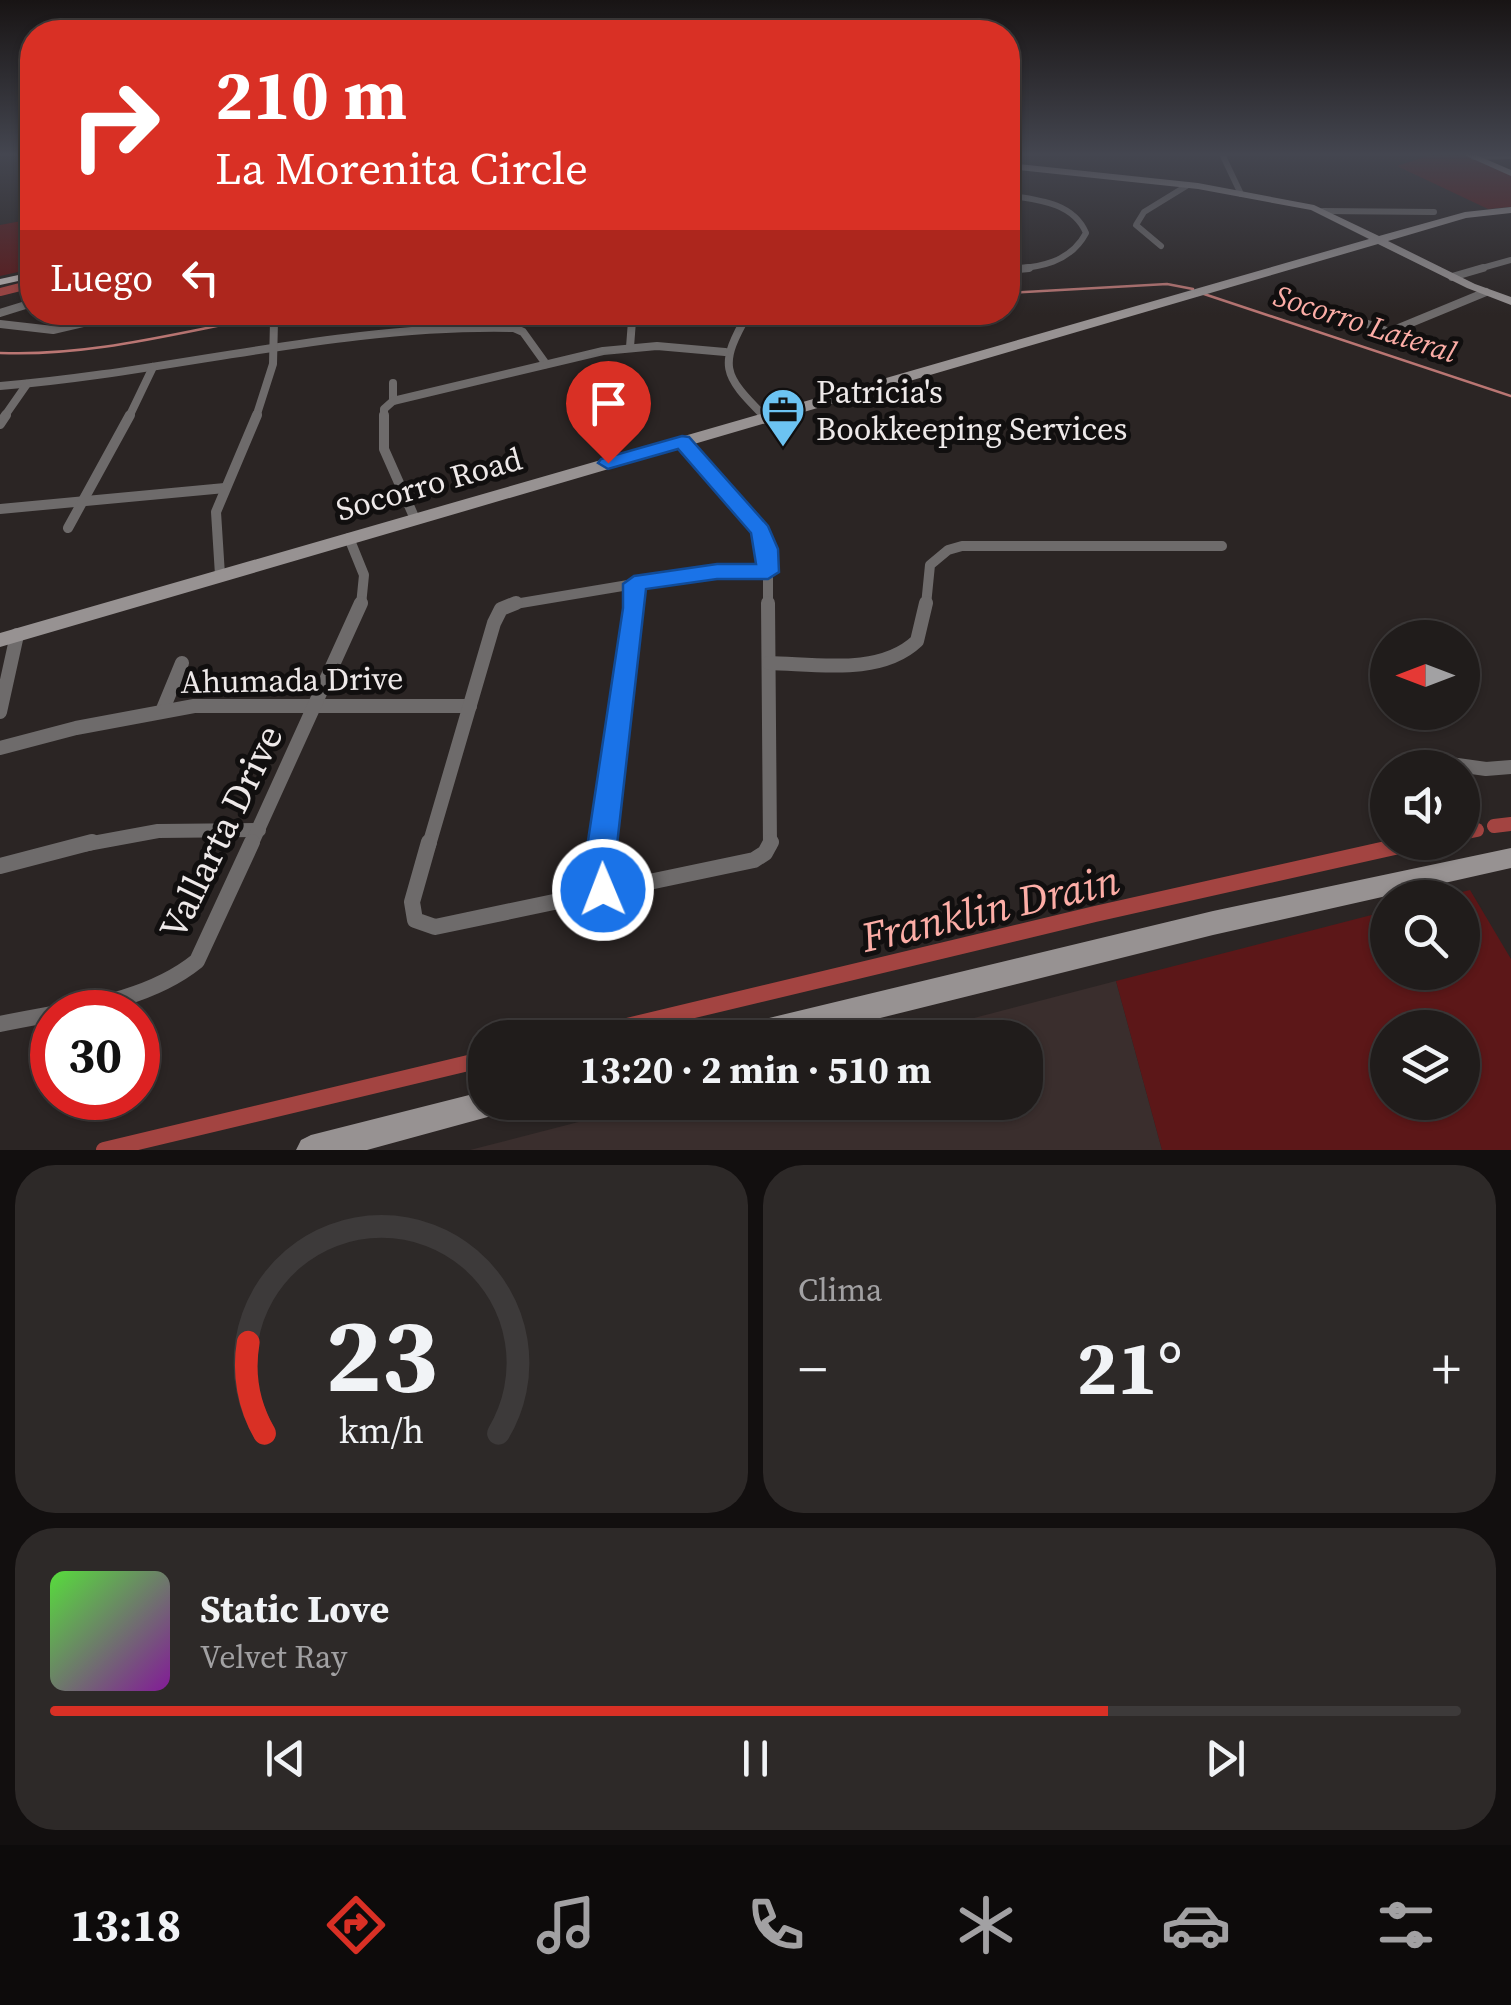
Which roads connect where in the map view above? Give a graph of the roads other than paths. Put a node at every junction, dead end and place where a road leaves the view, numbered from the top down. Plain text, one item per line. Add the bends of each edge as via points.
1 (1052, 208) edge
2 (1150, 208) edge
3 (1307, 208) edge
4 (1511, 210) edge
5 (1323, 211) junction
6 (1434, 212) dead end
7 (1377, 240) junction
8 (1162, 246) dead end
9 (1511, 260) edge
10 (1020, 267) edge
11 (1452, 277) junction
12 (1486, 292) junction
13 (1511, 301) edge
14 (1357, 320) dead end
15 (0, 324) edge
16 (74, 325) edge
17 (274, 325) edge
18 (632, 325) edge
19 (741, 325) edge
20 (274, 344) junction
21 (630, 347) junction
22 (725, 352) junction
23 (546, 364) junction
24 (154, 366) junction
25 (394, 383) dead end
26 (27, 384) junction
27 (0, 386) edge
28 (393, 401) junction
29 (766, 417) junction
30 (0, 424) edge
31 (682, 442) junction
32 (226, 488) junction
33 (84, 501) junction
34 (0, 509) edge
35 (414, 519) junction
36 (68, 528) dead end
37 (349, 538) junction
38 (1222, 546) dead end
39 (768, 572) junction
40 (220, 576) junction
41 (634, 584) junction
42 (8, 637) edge
43 (182, 662) dead end
44 (768, 663) junction
45 (319, 704) junction
46 (470, 706) junction
47 (163, 709) junction
48 (0, 712) edge
49 (0, 748) edge
50 (1511, 767) edge
51 (1480, 768) edge
52 (259, 830) junction
53 (1511, 858) edge
54 (0, 866) edge
55 (603, 890) junction
56 (817, 1020) edge
57 (0, 1024) edge
58 (468, 1109) edge
59 (311, 1150) edge

1 - 10 street via 1082,220 1086,234 1063,258
2 - 8 street via 1136,225
3 - 5 main road
4 - 7 main road, Socorro Road via 1465,214
5 - 6 street
5 - 7 main road
7 - 11 main road
7 - 29 main road, Socorro Road
9 - 11 street
11 - 12 main road
12 - 13 main road
12 - 14 street via 1389,332
15 - 16 street via 52,330
17 - 20 street
18 - 21 street
19 - 22 street
20 - 23 street via 379,328 510,328 523,332
20 - 24 street
20 - 32 street via 255,421
21 - 22 street
21 - 23 street
22 - 29 street via 732,383
23 - 28 street
24 - 26 street
24 - 33 street
25 - 28 street
26 - 27 street
26 - 30 street
28 - 35 street via 384,409 382,438
29 - 31 main road, Socorro Road
31 - 35 main road, Socorro Road
31 - 39 street via 761,531
32 - 33 street
32 - 40 street via 216,512
33 - 34 street
33 - 36 street
35 - 37 main road, Socorro Road
37 - 40 main road, Socorro Road
37 - 45 street, Vallarta Drive via 364,575 362,604
38 - 44 street via 948,550 930,565 917,642 903,655 887,662
39 - 41 street via 706,572
39 - 44 street
40 - 42 main road, Socorro Road
41 - 46 street via 504,607
41 - 55 street via 601,854
42 - 48 street
43 - 47 street
44 - 55 street via 770,849 754,860
45 - 46 street, Ahumada Drive
45 - 47 street, Ahumada Drive
45 - 52 street, Vallarta Drive
46 - 55 street via 412,902 415,920 435,927
47 - 49 street, Ahumada Drive
50 - 51 street
52 - 54 street via 117,836
52 - 57 street, Vallarta Drive via 191,968 153,988
53 - 56 main road via 1232,918
58 - 59 main road

